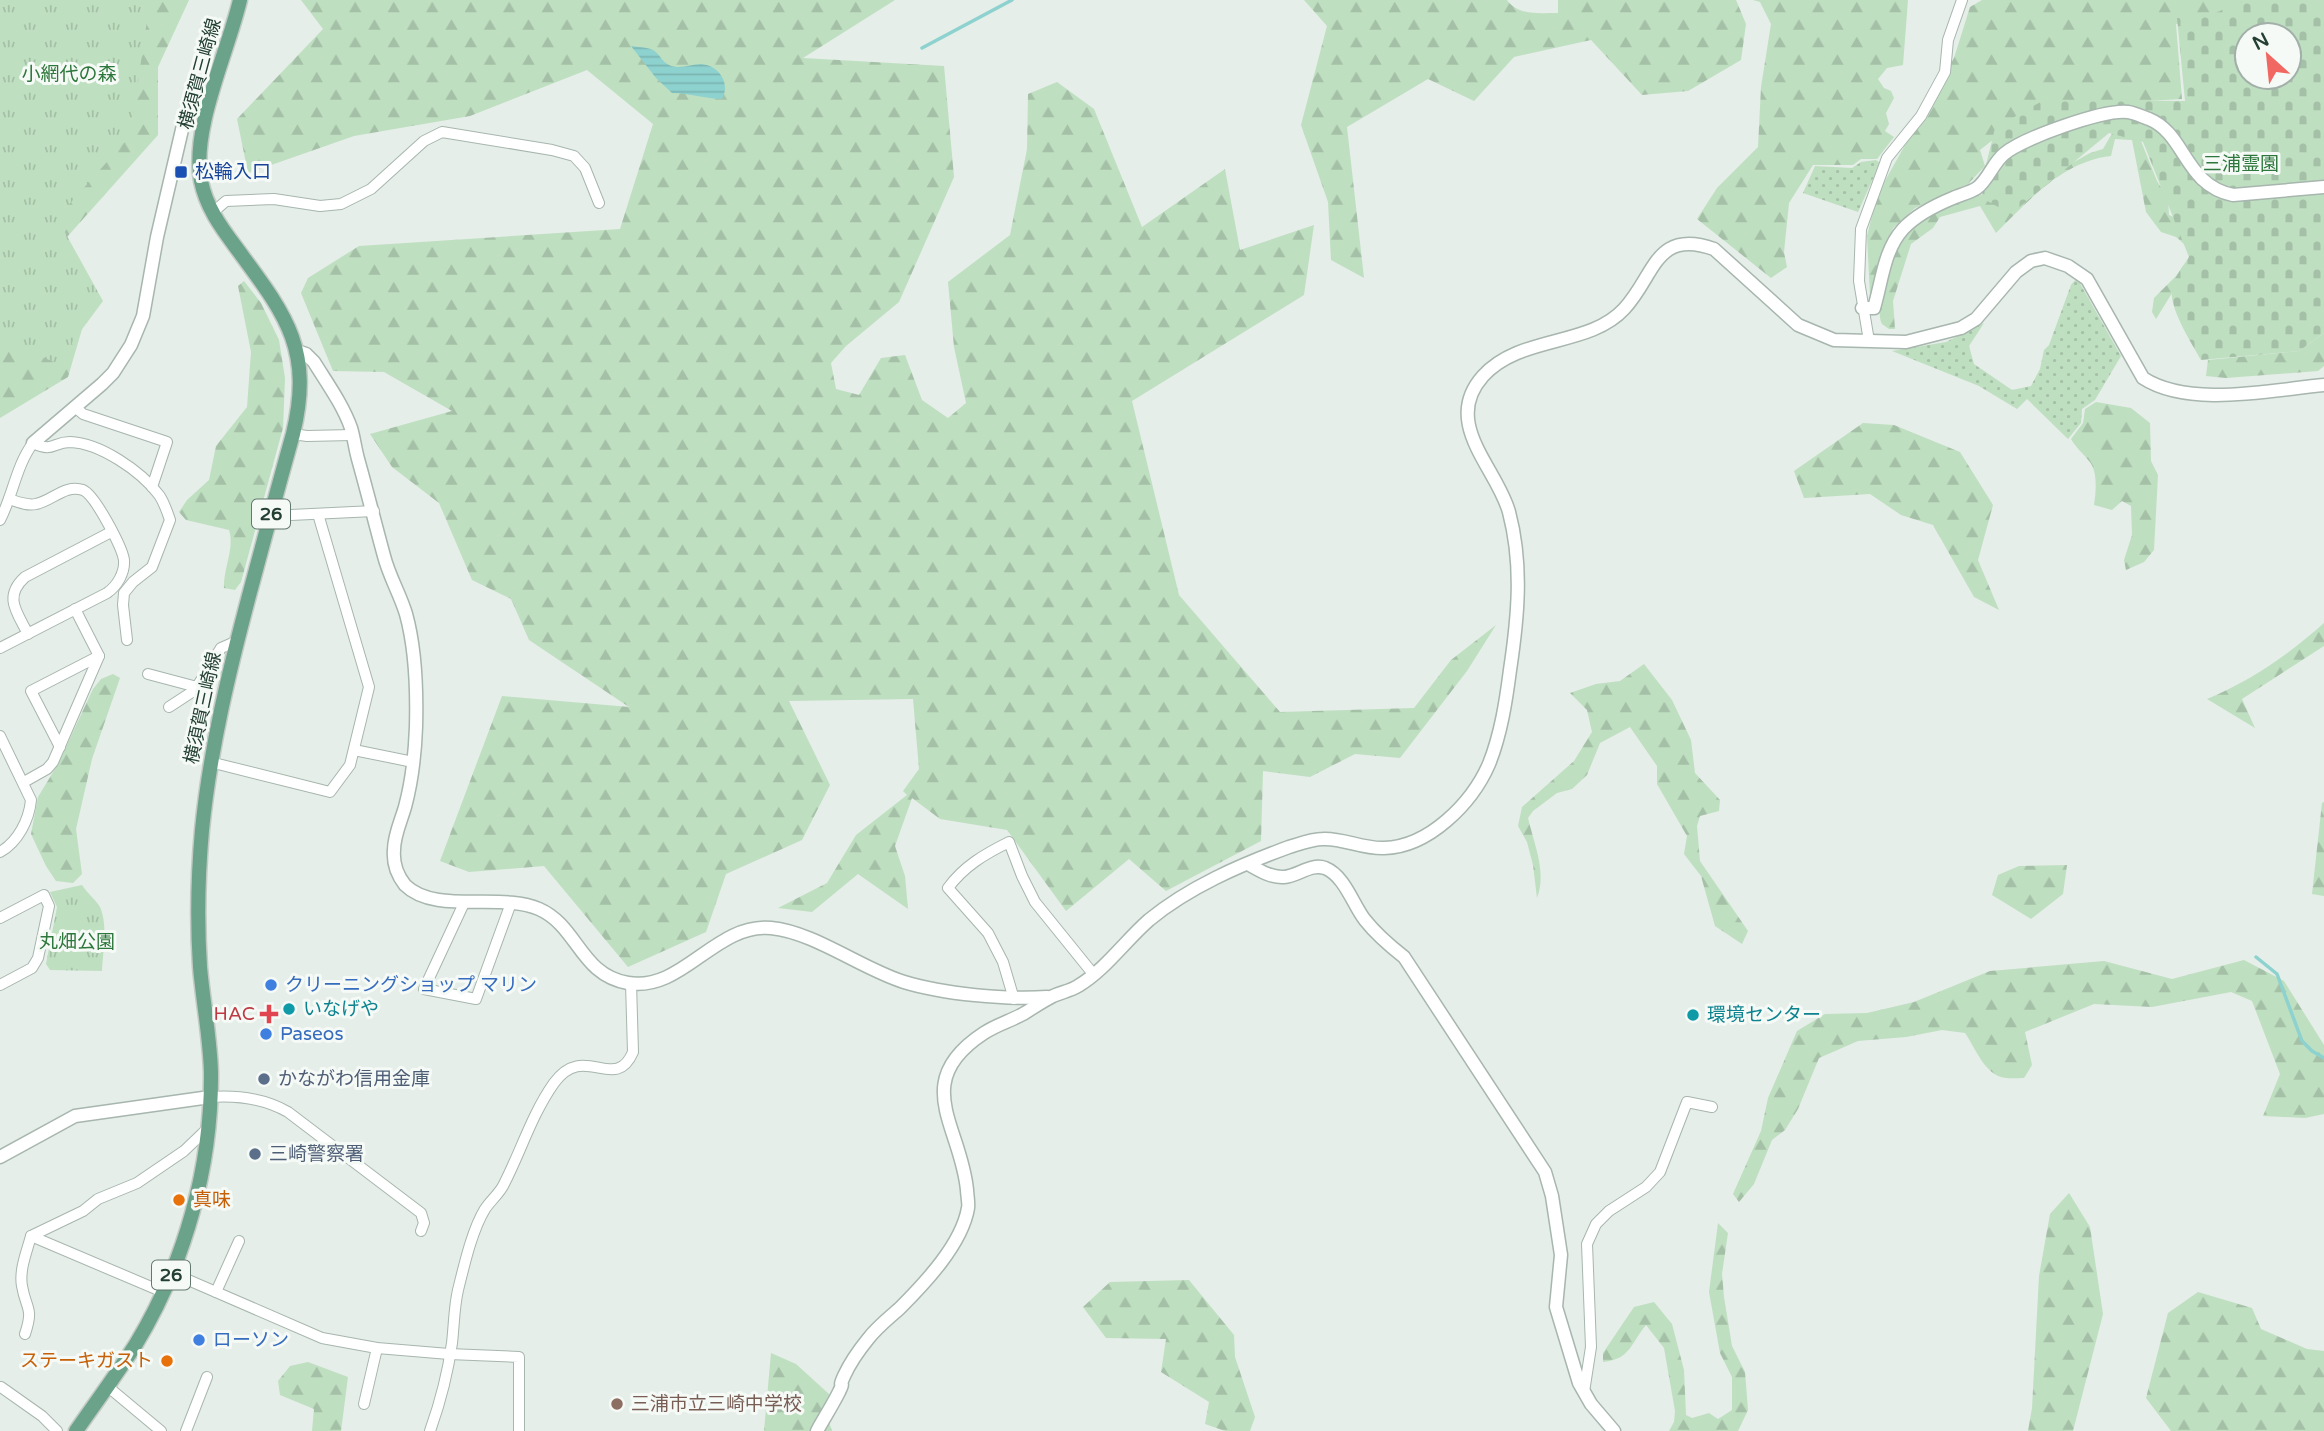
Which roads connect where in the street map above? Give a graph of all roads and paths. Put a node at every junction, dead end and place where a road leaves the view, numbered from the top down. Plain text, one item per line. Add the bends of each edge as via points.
1 (240, 0) edge
2 (1962, 0) edge
3 (211, 98) junction
4 (2324, 187) edge
5 (600, 203) dead end
6 (212, 213) junction
7 (1863, 309) junction
8 (1869, 341) junction
9 (297, 351) junction
10 (2324, 385) edge
11 (75, 408) junction
12 (293, 434) junction
13 (352, 435) junction
14 (33, 443) junction
15 (152, 487) junction
16 (9, 499) junction
17 (374, 512) junction
18 (318, 514) junction
19 (270, 516) junction
20 (0, 520) edge
21 (111, 532) junction
22 (75, 609) junction
23 (28, 634) junction
24 (127, 640) dead end
25 (237, 641) junction
26 (0, 648) edge
27 (99, 656) junction
28 (148, 674) dead end
29 (197, 687) junction
30 (169, 707) dead end
31 (0, 736) edge
32 (60, 747) junction
33 (354, 750) junction
34 (210, 762) junction
35 (413, 762) junction
36 (24, 782) junction
37 (0, 852) edge
38 (1248, 864) junction
39 (465, 901) junction
40 (511, 903) junction
41 (0, 918) edge
42 (1094, 975) junction
43 (631, 983) junction
44 (0, 985) edge
45 (1051, 997) junction
46 (1014, 999) junction
47 (210, 1097) junction
48 (1712, 1107) dead end
49 (209, 1128) junction
50 (0, 1157) edge
51 (421, 1231) dead end
52 (31, 1236) junction
53 (239, 1241) dead end
54 (172, 1273) junction
55 (163, 1292) junction
56 (216, 1292) junction
57 (25, 1334) dead end
58 (377, 1348) junction
59 (449, 1354) junction
60 (207, 1377) dead end
61 (107, 1386) junction
62 (1, 1387) edge
63 (1584, 1392) junction
64 (364, 1404) dead end
65 (57, 1431) edge
66 (76, 1431) edge
67 (161, 1431) edge
68 (186, 1431) edge
69 (430, 1431) edge
70 (519, 1431) edge
71 (817, 1431) edge
72 (1614, 1431) edge

1 - 3 main road, 横須賀三崎線 / 26
2 - 7 street via 1948,40 1945,72 1921,116 1888,158 1861,229
3 - 6 main road, 横須賀三崎線 / 26 via 200,164
3 - 11 street via 195,102 184,121 138,331 113,373
4 - 7 street via 2219,192 2200,178 2166,131 2152,120 2128,112 2105,114 2016,145 2001,156 1978,187 1937,205 1903,229 1887,253 1874,308
5 - 6 street via 585,168 574,156 442,132 424,141 371,189 341,204 226,201
6 - 9 main road, 横須賀三崎線 / 26 via 285,317
7 - 8 street
8 - 10 street via 1906,342 1961,328 1976,319 2016,272 2045,258 2087,279 2143,379 2156,387 2204,395
8 - 38 street via 1834,340 1798,325 1714,249 1684,243 1653,263 1616,316 1498,362 1480,379 1467,407 1478,454 1508,508 1519,592 1505,708 1488,766 1455,811 1430,833 1408,844 1384,848 1324,838
9 - 12 main road, 横須賀三崎線 / 26 via 299,397
9 - 13 street via 314,362
11 - 14 street
11 - 15 street via 167,442
12 - 13 street
12 - 19 main road, 横須賀三崎線 / 26
13 - 17 street
14 - 15 street via 46,449 71,442 100,450 125,463
14 - 16 street
15 - 24 street via 170,520 152,567 124,593
16 - 20 street
16 - 21 street via 32,505 69,489 84,491 95,500
17 - 18 street
17 - 35 street via 412,647 416,694
18 - 19 street
18 - 33 street via 369,687
19 - 25 main road, 横須賀三崎線 / 26
21 - 22 street via 123,557 121,576 113,589
21 - 23 street via 19,582 13,603
22 - 23 street
22 - 27 street
23 - 26 street
25 - 29 street via 221,648
25 - 34 main road, 横須賀三崎線 / 26
27 - 32 street
27 - 32 street via 32,691
28 - 29 street
29 - 30 street
31 - 36 street
32 - 36 street via 47,769
33 - 34 street via 350,765 330,792
33 - 35 street
34 - 47 main road, 横須賀三崎線 / 26 via 200,897
35 - 39 street via 393,851 397,872 406,886 420,895
36 - 37 street via 30,808 19,836
38 - 42 street via 1171,903
38 - 63 street via 1281,878 1315,867 1331,871 1364,919 1404,957 1545,1172 1561,1255 1556,1307
39 - 40 street
39 - 40 street via 424,989 476,999
40 - 43 street via 546,912 596,969
41 - 44 street via 44,895 49,906 32,968
42 - 45 street
42 - 46 street via 1035,902 1009,842 959,873 948,888 988,933
43 - 46 street via 666,978 720,942 748,929 772,928 905,982
43 - 59 street via 631,1059 610,1071 582,1064 568,1069 541,1104 484,1210 472,1242 458,1292
45 - 46 street
45 - 71 street via 984,1033 947,1069 944,1103 966,1179 969,1207 957,1238 937,1269 870,1335
47 - 49 main road, 横須賀三崎線 / 26
47 - 50 street via 75,1116
47 - 51 street via 265,1101 288,1112 421,1213
48 - 63 street via 1686,1102 1660,1172 1609,1211 1596,1224 1587,1244 1591,1347
49 - 52 street via 137,1183
49 - 54 main road, 横須賀三崎線 / 26 via 192,1210
52 - 55 street
52 - 57 street via 22,1274 31,1317
53 - 56 street
54 - 55 main road, 横須賀三崎線 / 26
54 - 56 street
55 - 61 main road, 横須賀三崎線 / 26
56 - 58 street via 321,1338
58 - 59 street
58 - 64 street
59 - 69 street
59 - 70 street via 519,1357
60 - 68 street
61 - 66 main road, 横須賀三崎線 / 26
61 - 67 street
62 - 65 street
63 - 72 street

